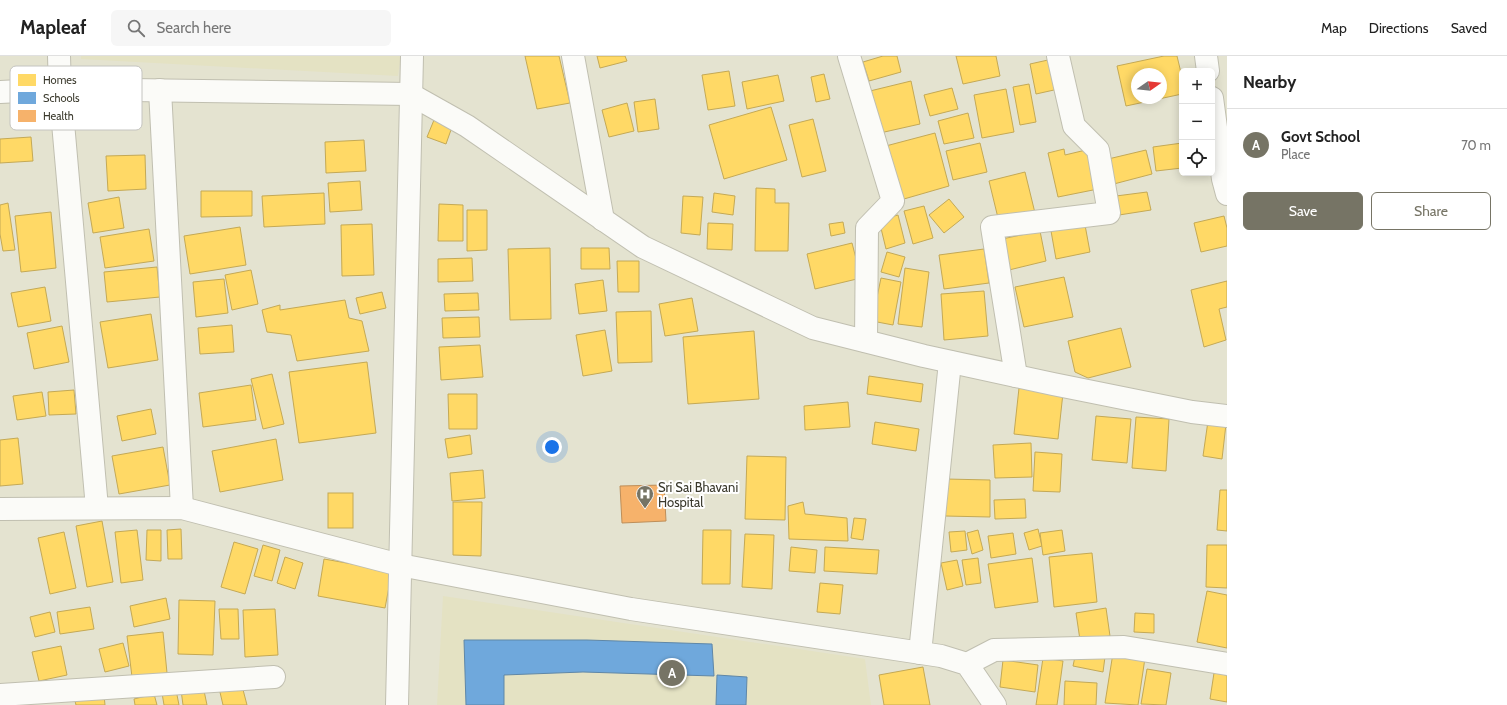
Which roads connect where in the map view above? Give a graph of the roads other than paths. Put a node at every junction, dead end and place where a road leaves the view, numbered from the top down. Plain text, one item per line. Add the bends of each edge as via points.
1 (59, 56) edge
2 (412, 56) edge
3 (573, 56) edge
4 (849, 56) edge
5 (1058, 56) edge
6 (1206, 56) edge
7 (59, 66) edge
8 (1208, 68) edge
9 (142, 90) edge
10 (160, 90) junction
11 (0, 92) edge
12 (10, 92) edge
13 (410, 94) junction
14 (1213, 104) edge
15 (64, 130) edge
16 (1226, 184) edge
17 (603, 220) junction
18 (866, 341) junction
19 (950, 362) junction
20 (1016, 376) junction
21 (1227, 416) edge
22 (97, 508) junction
23 (182, 508) junction
24 (0, 509) edge
25 (400, 565) junction
26 (920, 653) junction
27 (967, 664) junction
28 (1227, 664) edge
29 (274, 677) dead end
30 (0, 695) edge
31 (398, 705) edge
32 (995, 705) edge

1 - 7 street
2 - 13 street
3 - 17 street
4 - 18 street via 893,201 867,228
5 - 20 street via 1074,126 1098,150 1109,213 992,227
6 - 8 street
9 - 10 street
10 - 13 street
10 - 23 street
11 - 12 street
13 - 17 street via 467,126
13 - 25 street
14 - 16 street
15 - 22 street
17 - 18 street via 643,247 813,328
18 - 19 street
19 - 20 street
19 - 26 street
20 - 21 street via 1192,412
22 - 23 street
22 - 24 street
23 - 25 street
25 - 26 street via 631,609
25 - 31 street
26 - 27 street
27 - 28 street via 994,650 1124,647
27 - 32 street
29 - 30 street

